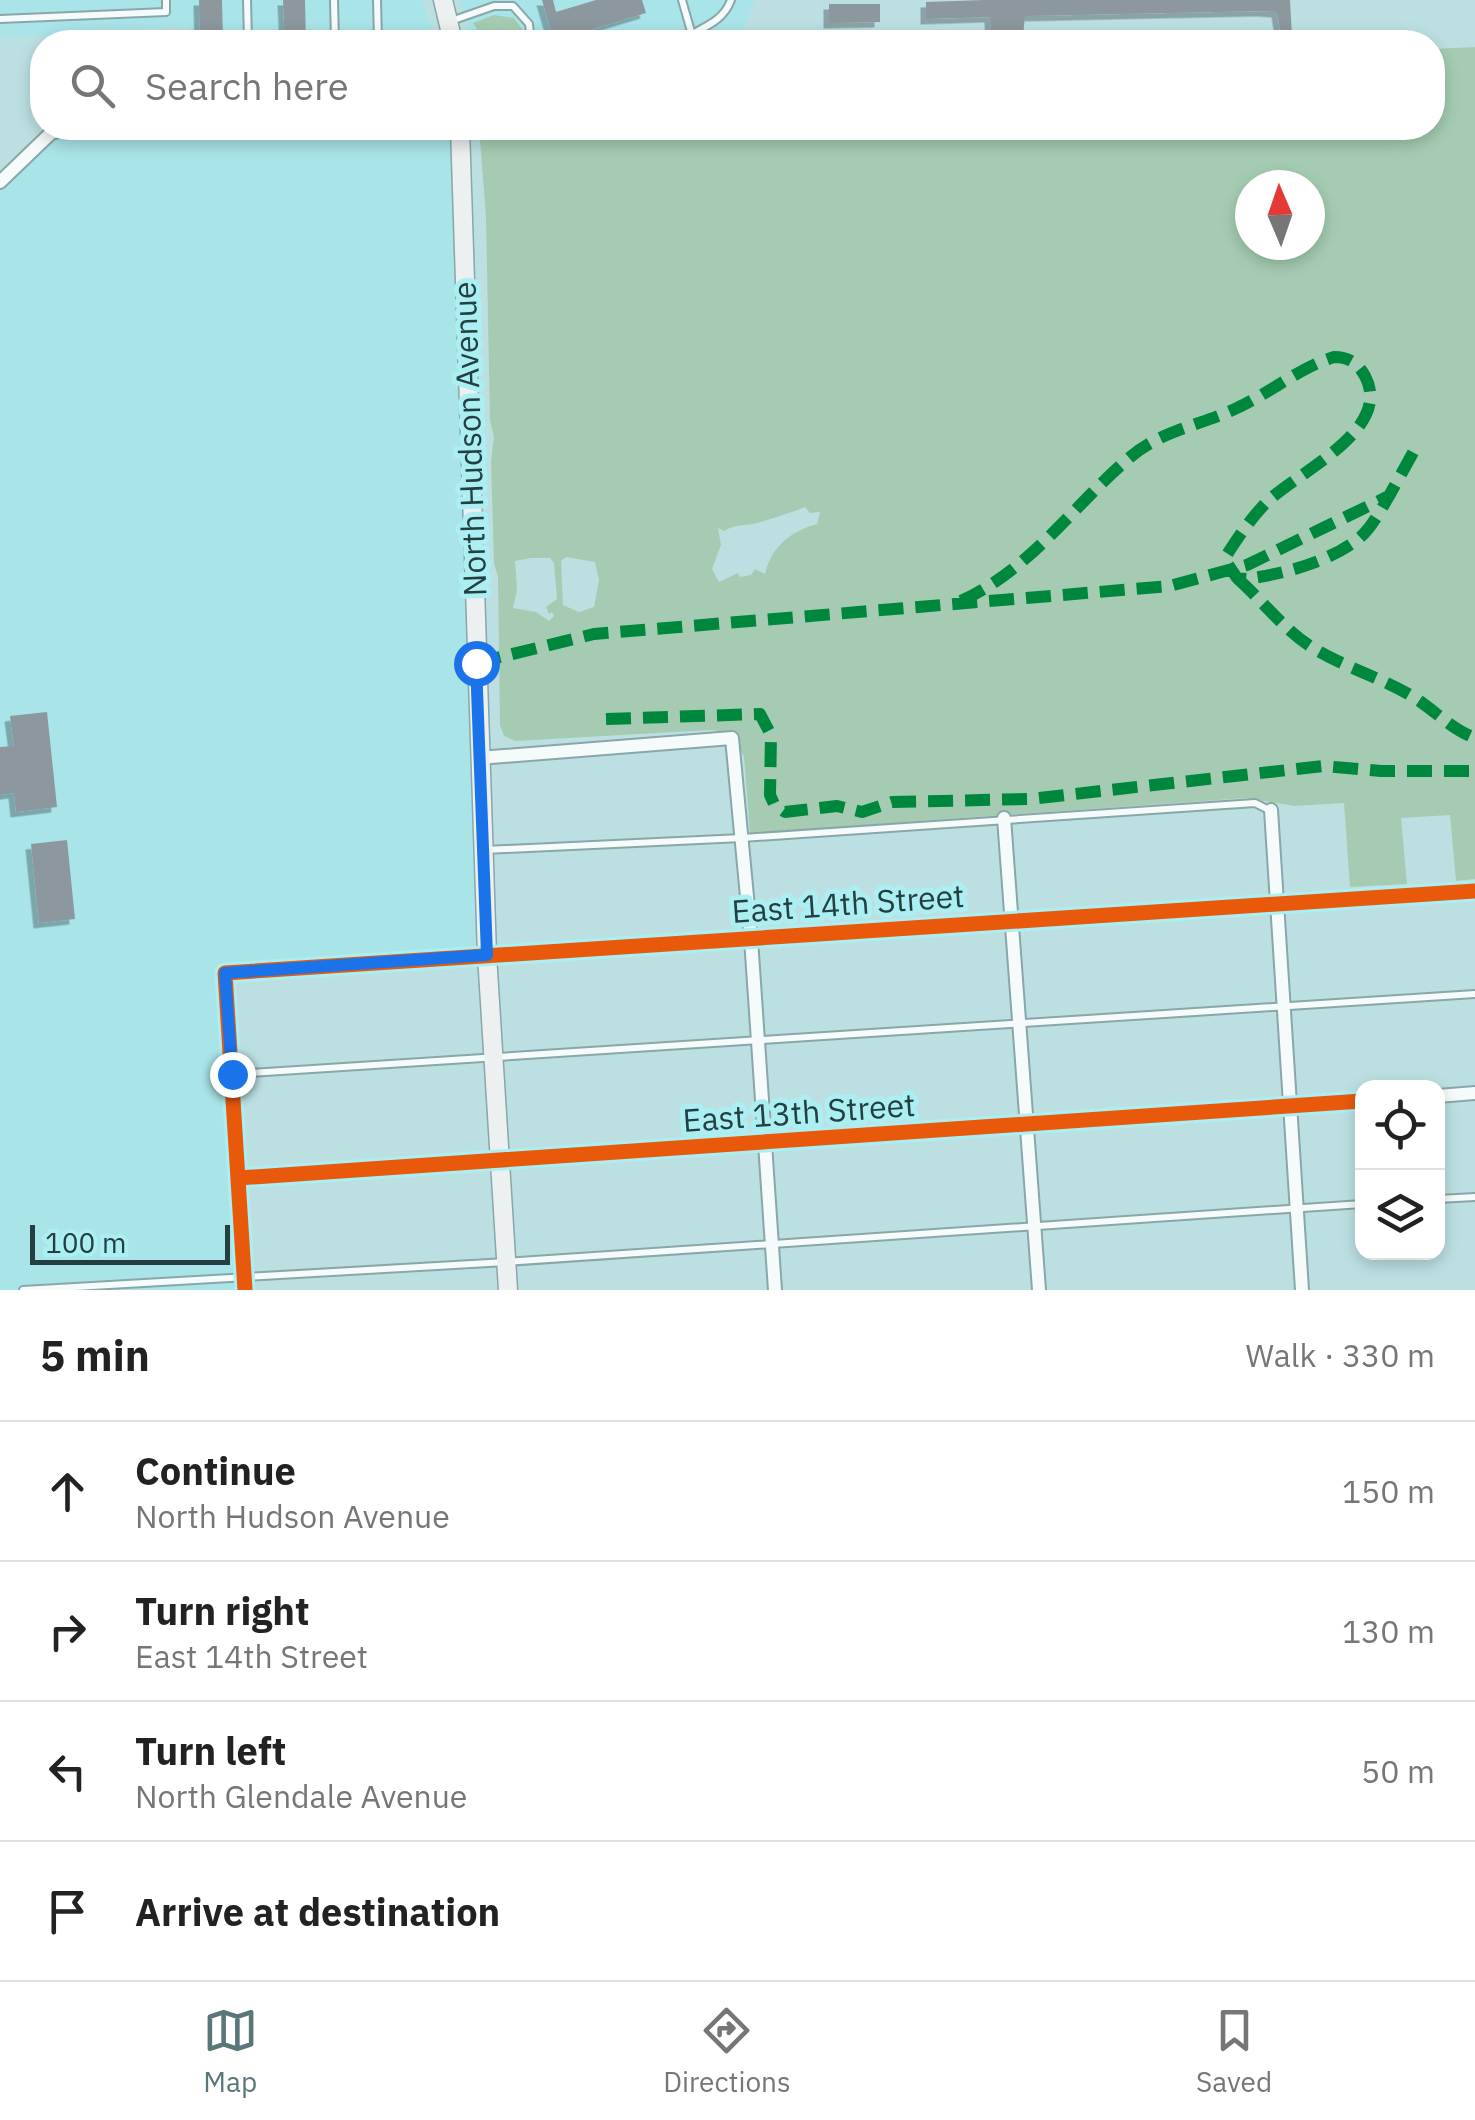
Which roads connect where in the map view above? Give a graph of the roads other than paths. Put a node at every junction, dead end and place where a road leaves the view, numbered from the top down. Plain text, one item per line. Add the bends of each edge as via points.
1 (166, 0) edge
2 (247, 0) edge
3 (334, 0) edge
4 (377, 0) edge
5 (443, 0) edge
6 (682, 0) edge
7 (731, 0) edge
8 (0, 19) edge
9 (450, 21) junction
10 (248, 30) edge
11 (335, 30) edge
12 (378, 30) edge
13 (451, 30) edge
14 (529, 30) edge
15 (691, 30) edge
16 (704, 30) edge
17 (45, 140) edge
18 (460, 140) edge
19 (0, 182) edge
20 (480, 758) junction
21 (1270, 810) joint
22 (1004, 818) junction
23 (742, 838) junction
24 (483, 850) junction
25 (1475, 891) edge
26 (1277, 903) junction
27 (1011, 920) junction
28 (751, 938) junction
29 (487, 955) junction
30 (1475, 994) edge
31 (1284, 1006) junction
32 (1019, 1022) junction
33 (756, 1040) junction
34 (493, 1058) junction
35 (232, 1074) junction
36 (1475, 1094) edge
37 (1445, 1096) edge
38 (1355, 1102) edge
39 (1291, 1106) junction
40 (1026, 1125) junction
41 (764, 1142) junction
42 (500, 1161) junction
43 (238, 1178) junction
44 (1475, 1197) edge
45 (1445, 1199) edge
46 (1355, 1204) edge
47 (1298, 1208) junction
48 (1034, 1227) junction
49 (772, 1243) junction
50 (506, 1262) junction
51 (244, 1284) edge
52 (24, 1290) edge
53 (508, 1290) edge
54 (775, 1290) edge
55 (1039, 1290) edge
56 (1302, 1290) edge

1 - 8 lane via 166,12
2 - 10 lane
3 - 11 lane
4 - 12 lane
5 - 9 main road
6 - 15 lane
7 - 16 lane
9 - 13 main road
9 - 14 lane via 513,6
17 - 19 street
18 - 20 main road, North Hudson Avenue
20 - 23 street via 732,738
20 - 24 main road, North Hudson Avenue
21 - 22 lane via 1255,802
21 - 26 street
22 - 23 lane
22 - 27 street
23 - 24 lane
23 - 28 street
24 - 29 main road, North Hudson Avenue
25 - 26 street, East 14th Street
26 - 27 street, East 14th Street
26 - 31 street
27 - 28 street, East 14th Street
27 - 32 street
28 - 29 street, East 14th Street
28 - 33 street
29 - 34 main road, North Hudson Avenue
29 - 35 street, East 14th Street via 225,973
30 - 31 lane
31 - 32 lane
31 - 39 street
32 - 33 lane
32 - 40 street
33 - 34 lane
33 - 41 street
34 - 35 lane
34 - 42 main road, North Hudson Avenue
35 - 43 street
36 - 37 street
38 - 39 street, East 13th Street
39 - 40 street, East 13th Street
39 - 47 street
40 - 41 street, East 13th Street
40 - 48 street
41 - 42 street, East 13th Street
41 - 49 street
42 - 43 street, East 13th Street
42 - 50 main road, North Hudson Avenue
43 - 51 street
44 - 45 lane
46 - 47 lane
47 - 48 lane
47 - 56 street
48 - 49 lane
48 - 55 street
49 - 50 lane
49 - 54 street
50 - 51 lane
50 - 53 main road, North Hudson Avenue
51 - 52 lane

